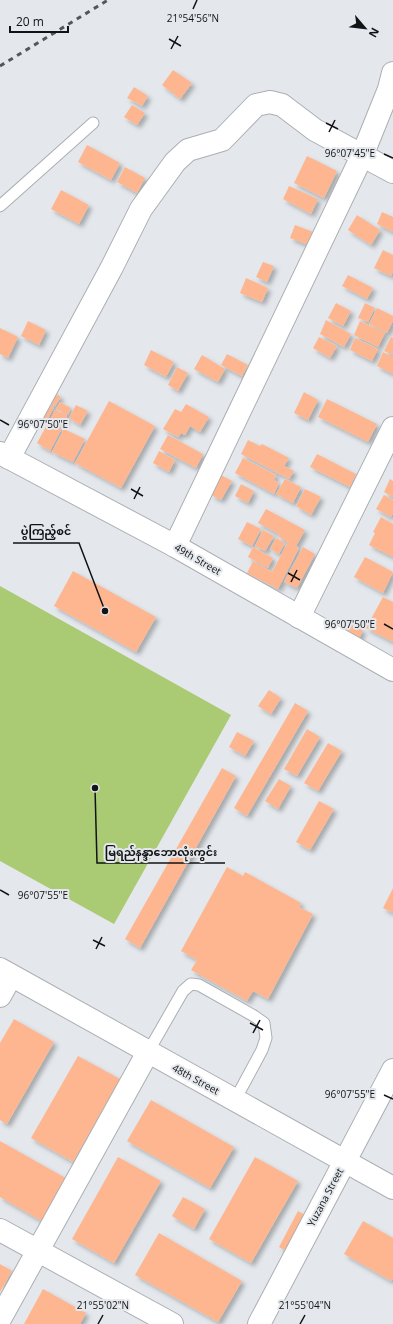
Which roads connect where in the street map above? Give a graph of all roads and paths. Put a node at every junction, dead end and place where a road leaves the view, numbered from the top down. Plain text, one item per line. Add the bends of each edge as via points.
1 (393, 73) edge
2 (93, 123) dead end
3 (362, 156) junction
4 (393, 172) edge
5 (0, 206) edge
6 (393, 428) edge
7 (5, 456) edge
8 (175, 546) junction
9 (299, 617) junction
10 (393, 670) edge
11 (6, 973) edge
12 (0, 996) edge
13 (148, 1052) junction
14 (393, 1070) edge
15 (235, 1100) junction
16 (344, 1161) junction
17 (393, 1188) edge
18 (0, 1230) edge
19 (38, 1251) junction
20 (0, 1319) edge
21 (172, 1324) edge
22 (259, 1324) edge

1 - 3 street
2 - 5 lane
3 - 4 street
3 - 7 street via 315,130 282,105 270,102 256,105 222,140 188,150 175,162 141,209 112,267
3 - 8 street
6 - 9 street
7 - 8 street, 49th Street
8 - 9 street, 49th Street
9 - 10 street, 49th Street
11 - 12 street
11 - 13 street, 48th Street
13 - 15 street, 48th Street
13 - 15 lane via 183,991 191,984 199,985 264,1023 266,1038 262,1050
13 - 19 street
14 - 16 street, Yuzana Street
15 - 16 street, 48th Street
16 - 17 street, 48th Street
16 - 22 street, Yuzana Street
18 - 19 street
19 - 20 street
19 - 21 street

